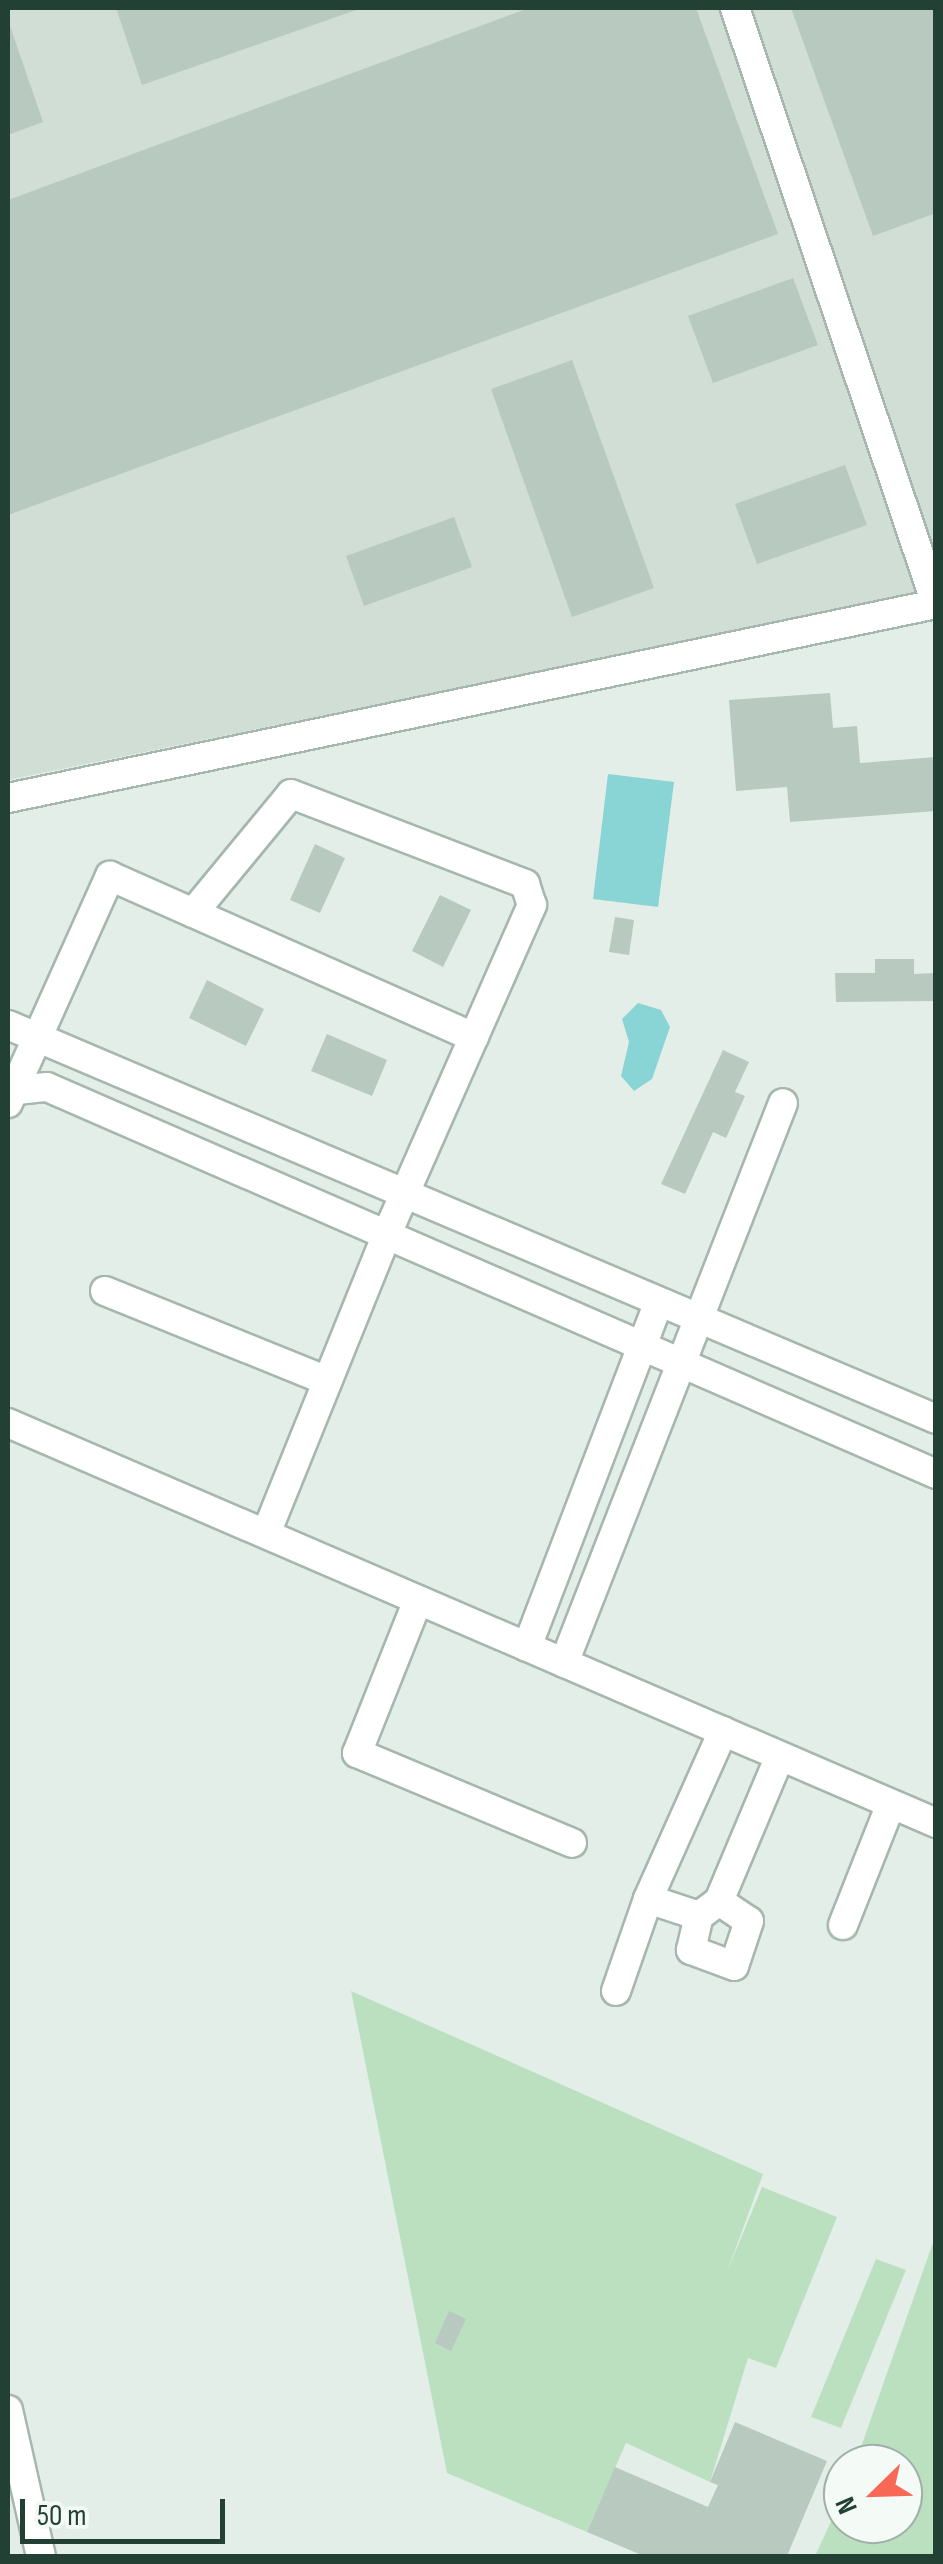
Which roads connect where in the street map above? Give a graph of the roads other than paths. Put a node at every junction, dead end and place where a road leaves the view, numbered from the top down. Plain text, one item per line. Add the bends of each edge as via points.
1 (736, 8) edge
2 (936, 604) edge
3 (8, 798) edge
4 (192, 913) junction
5 (8, 1025) edge
6 (37, 1037) junction
7 (474, 1037) junction
8 (10, 1095) edge
9 (783, 1103) dead end
10 (405, 1195) junction
11 (387, 1234) junction
12 (104, 1290) dead end
13 (658, 1304) junction
14 (694, 1318) junction
15 (644, 1346) junction
16 (679, 1360) junction
17 (328, 1381) junction
18 (936, 1419) edge
19 (8, 1423) edge
20 (936, 1474) edge
21 (266, 1534) junction
22 (418, 1600) junction
23 (527, 1647) junction
24 (564, 1663) junction
25 (722, 1732) junction
26 (780, 1756) junction
27 (891, 1804) junction
28 (936, 1823) edge
29 (572, 1843) dead end
30 (648, 1899) junction
31 (843, 1925) dead end
32 (616, 1990) dead end
33 (8, 2410) edge
34 (41, 2556) edge

1 - 2 street
2 - 3 street
4 - 6 street via 110,876
4 - 7 street
4 - 7 street via 292,794 525,884 532,905
5 - 6 street
6 - 8 street
6 - 10 street
7 - 10 street
8 - 11 street via 47,1087
9 - 14 street
10 - 11 street
10 - 13 street
11 - 15 street
11 - 17 street
12 - 17 street
13 - 14 street
13 - 15 street
14 - 16 street
14 - 18 street
15 - 16 street
15 - 23 street
16 - 20 street
16 - 24 street
17 - 21 street
19 - 21 street
21 - 22 street
22 - 23 street
22 - 29 street via 357,1753
23 - 24 street
24 - 25 street
25 - 26 street
25 - 30 street
26 - 27 street
26 - 30 street via 709,1909
27 - 28 street
27 - 31 street
30 - 32 street
33 - 34 street

